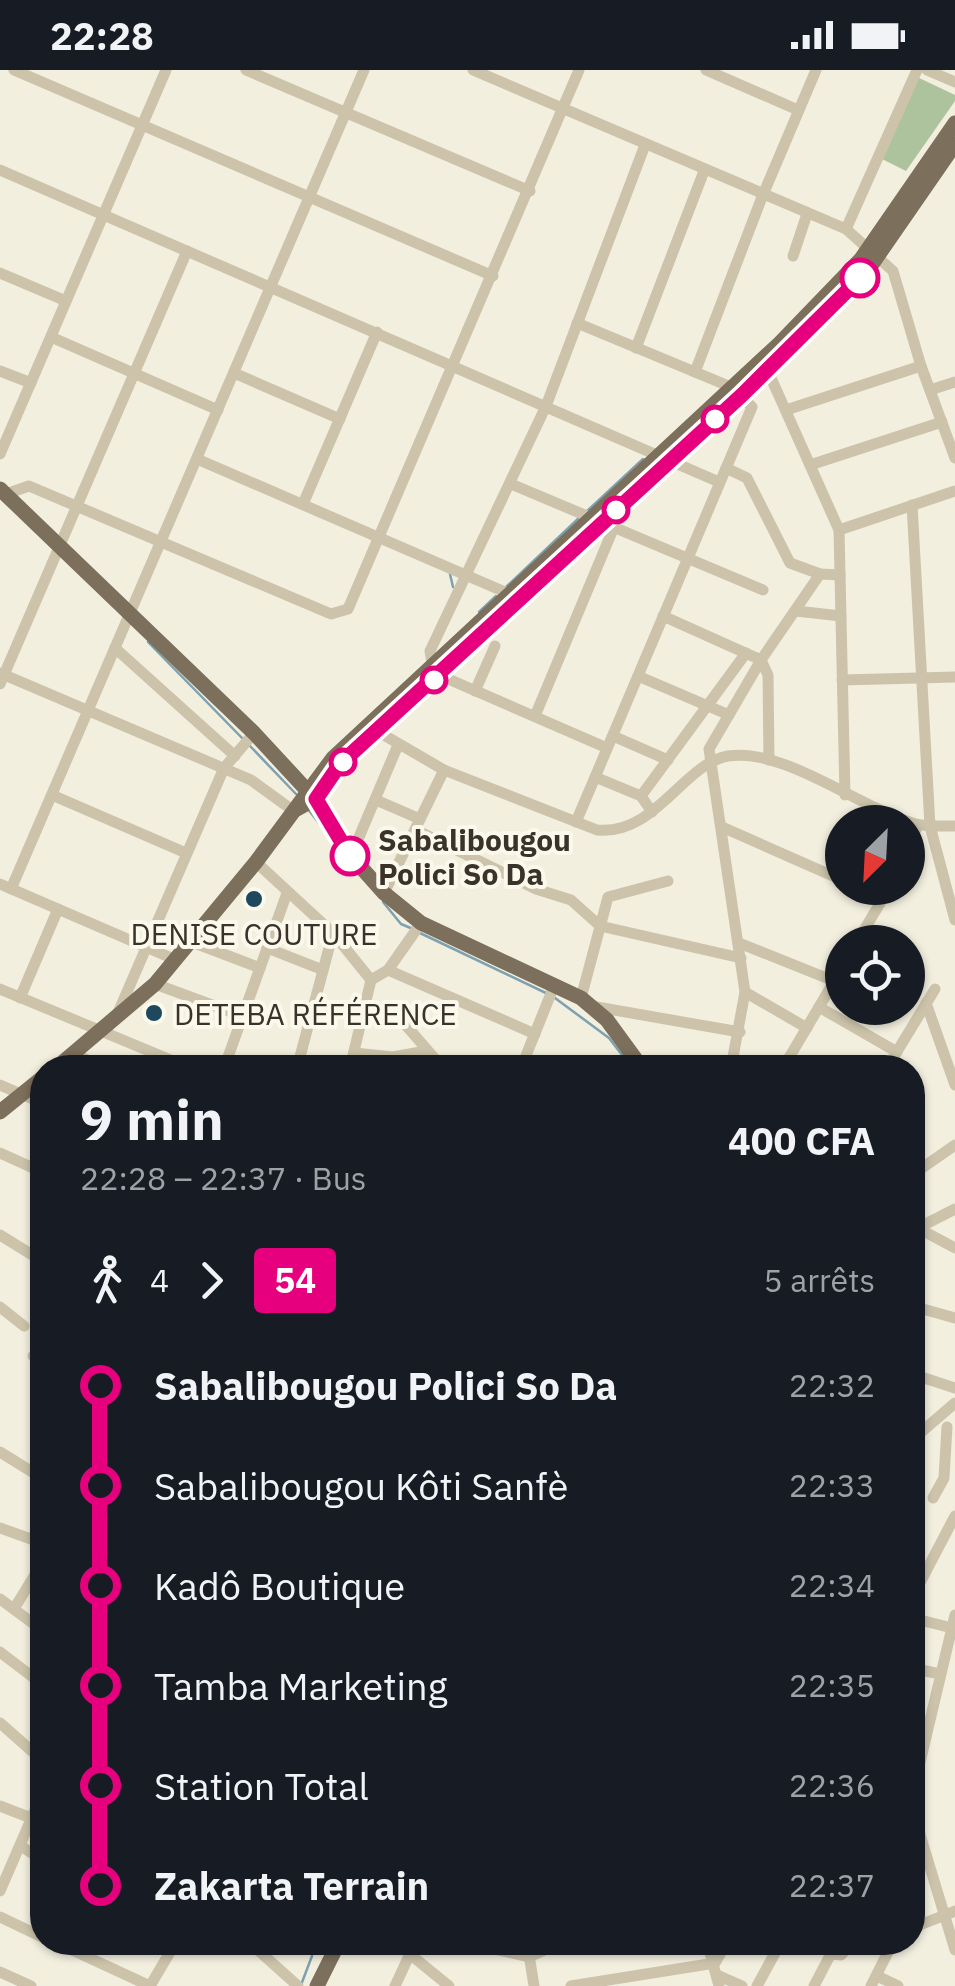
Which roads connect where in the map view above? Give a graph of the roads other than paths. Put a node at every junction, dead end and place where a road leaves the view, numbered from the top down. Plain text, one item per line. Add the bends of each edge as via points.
1 (14, 70) edge
2 (166, 70) edge
3 (246, 70) edge
4 (364, 70) edge
5 (473, 70) edge
6 (579, 70) edge
7 (706, 70) edge
8 (816, 70) edge
9 (917, 70) edge
10 (928, 70) edge
11 (955, 82) edge
12 (562, 109) junction
13 (798, 110) junction
14 (346, 112) junction
15 (955, 123) edge
16 (142, 124) junction
17 (955, 144) edge
18 (645, 145) junction
19 (0, 170) edge
20 (704, 171) junction
21 (530, 190) junction
22 (762, 196) junction
23 (309, 198) junction
24 (104, 214) junction
25 (807, 214) junction
26 (846, 229) junction
27 (187, 250) junction
28 (875, 252) junction
29 (793, 256) dead end
30 (0, 272) edge
31 (493, 276) junction
32 (271, 287) junction
33 (66, 301) junction
34 (577, 323) junction
35 (377, 332) junction
36 (51, 337) junction
37 (636, 348) junction
38 (454, 365) junction
39 (920, 366) junction
40 (768, 369) junction
41 (0, 371) edge
42 (696, 372) junction
43 (234, 373) junction
44 (134, 374) junction
45 (31, 382) junction
46 (955, 382) edge
47 (930, 390) junction
48 (736, 391) junction
49 (546, 406) junction
50 (218, 410) junction
51 (786, 410) junction
52 (340, 418) junction
53 (942, 422) junction
54 (0, 454) edge
55 (666, 457) junction
56 (955, 458) edge
57 (197, 459) junction
58 (810, 464) junction
59 (726, 468) junction
60 (719, 482) junction
61 (511, 484) junction
62 (3, 491) edge
63 (955, 491) edge
64 (303, 504) junction
65 (76, 506) junction
66 (912, 506) junction
67 (603, 523) junction
68 (840, 530) junction
69 (380, 539) junction
70 (160, 543) junction
71 (59, 547) junction
72 (688, 558) junction
73 (464, 574) junction
74 (820, 574) junction
75 (840, 575) junction
76 (762, 590) dead end
77 (515, 596) junction
78 (796, 611) junction
79 (129, 616) junction
80 (663, 616) junction
81 (841, 616) junction
82 (495, 646) dead end
83 (115, 648) junction
84 (746, 653) junction
85 (761, 660) junction
86 (436, 672) junction
87 (638, 676) junction
88 (1, 677) edge
89 (955, 677) edge
90 (925, 678) junction
91 (842, 680) junction
92 (475, 691) junction
93 (708, 705) junction
94 (88, 710) junction
95 (729, 714) junction
96 (534, 716) junction
97 (377, 731) junction
98 (254, 733) junction
99 (610, 742) junction
100 (398, 745) junction
101 (235, 756) junction
102 (668, 760) junction
103 (769, 760) junction
104 (710, 763) junction
105 (224, 768) junction
106 (444, 770) junction
107 (596, 776) junction
108 (311, 794) junction
109 (52, 795) junction
110 (844, 795) junction
111 (641, 796) junction
112 (376, 800) junction
113 (871, 805) edge
114 (924, 805) edge
115 (296, 811) junction
116 (652, 812) junction
117 (576, 822) junction
118 (418, 824) junction
119 (925, 825) edge
120 (955, 826) edge
121 (722, 827) junction
122 (925, 828) edge
123 (186, 853) junction
124 (350, 856) junction
125 (256, 862) junction
126 (825, 872) edge
127 (668, 881) dead end
128 (6, 886) edge
129 (288, 892) junction
130 (384, 893) junction
131 (58, 909) junction
132 (955, 920) edge
133 (420, 923) junction
134 (600, 926) junction
135 (334, 933) junction
136 (192, 942) junction
137 (739, 943) junction
138 (144, 946) junction
139 (267, 948) junction
140 (742, 958) junction
141 (176, 960) junction
142 (260, 968) junction
143 (324, 970) junction
144 (388, 970) junction
145 (825, 978) edge
146 (371, 980) junction
147 (155, 984) junction
148 (554, 986) junction
149 (935, 988) dead end
150 (0, 989) edge
151 (745, 992) junction
152 (825, 997) edge
153 (20, 998) junction
154 (585, 1002) junction
155 (926, 1003) junction
156 (390, 1007) dead end
157 (819, 1007) junction
158 (242, 1016) junction
159 (107, 1028) junction
160 (807, 1028) junction
161 (740, 1032) junction
162 (534, 1034) junction
163 (426, 1051) junction
164 (897, 1052) junction
165 (354, 1053) joint
166 (74, 1054) edge
167 (163, 1055) edge
168 (228, 1055) edge
169 (301, 1055) edge
170 (374, 1055) edge
171 (404, 1055) edge
172 (430, 1055) edge
173 (527, 1055) edge
174 (633, 1055) edge
175 (734, 1055) edge
176 (791, 1055) edge
177 (895, 1055) edge
178 (0, 1085) edge
179 (955, 1085) edge
180 (30, 1087) edge
181 (21, 1094) junction
182 (30, 1098) edge
183 (0, 1112) edge
184 (955, 1146) edge
185 (0, 1153) edge
186 (925, 1166) edge
187 (30, 1167) edge
188 (955, 1209) edge
189 (925, 1224) edge
190 (925, 1234) edge
191 (0, 1235) edge
192 (955, 1248) edge
193 (30, 1254) edge
194 (0, 1307) edge
195 (925, 1310) edge
196 (955, 1318) edge
197 (24, 1326) dead end
198 (925, 1378) edge
199 (955, 1388) edge
200 (955, 1403) edge
201 (931, 1424) junction
202 (951, 1428) edge
203 (925, 1429) edge
204 (0, 1452) edge
205 (30, 1468) edge
206 (934, 1498) dead end
207 (955, 1516) edge
208 (0, 1528) edge
209 (30, 1539) edge
210 (925, 1573) edge
211 (30, 1583) edge
212 (0, 1599) edge
213 (14, 1609) junction
214 (955, 1614) edge
215 (30, 1621) edge
216 (925, 1621) edge
217 (952, 1628) junction
218 (0, 1652) edge
219 (925, 1671) edge
220 (940, 1674) junction
221 (30, 1675) edge
222 (0, 1723) edge
223 (925, 1740) edge
224 (30, 1749) edge
225 (0, 1806) edge
226 (30, 1818) edge
227 (30, 1821) edge
228 (20, 1846) junction
229 (925, 1850) edge
230 (30, 1852) edge
231 (928, 1860) junction
232 (925, 1861) edge
233 (0, 1891) edge
234 (950, 1914) edge
235 (0, 1917) edge
236 (925, 1923) edge
237 (30, 1931) edge
238 (955, 1950) edge
239 (84, 1955) edge
240 (168, 1955) edge
241 (263, 1955) edge
242 (332, 1955) edge
243 (520, 1955) edge
244 (533, 1955) edge
245 (774, 1955) edge
246 (831, 1955) edge
247 (887, 1955) edge
248 (409, 1956) joint
249 (529, 1957) junction
250 (0, 1972) edge
251 (717, 1975) edge
252 (874, 1981) edge
253 (31, 1986) edge
254 (298, 1986) edge
255 (316, 1986) edge
256 (395, 1986) edge
257 (449, 1986) edge
258 (534, 1986) edge
259 (571, 1986) edge
260 (742, 1986) edge
261 (757, 1986) edge
262 (814, 1986) edge
263 (898, 1986) edge

1 - 16 street
2 - 16 street
3 - 14 street
4 - 14 street
5 - 12 street
6 - 12 street
7 - 13 street
8 - 13 street
9 - 26 street
10 - 11 street
12 - 18 street
12 - 21 street
13 - 22 street
14 - 21 street
14 - 23 street
15 - 28 main road
16 - 23 street
16 - 24 street
17 - 28 main road
18 - 20 street
18 - 34 street
19 - 24 street
20 - 22 street
20 - 37 street
21 - 31 street
22 - 25 street
22 - 42 street
23 - 31 street
23 - 32 street
24 - 27 street
24 - 33 street
25 - 26 street
25 - 29 street
26 - 28 street
27 - 32 street
27 - 44 street
28 - 39 street via 893,270
28 - 40 main road
28 - 48 main road
30 - 33 street
31 - 38 street
32 - 35 street
32 - 43 street
33 - 36 street
34 - 37 street
34 - 49 street
35 - 38 street
35 - 52 street
36 - 44 street
36 - 45 street
37 - 42 street
38 - 49 street
38 - 69 street
39 - 47 street
39 - 51 street
40 - 48 main road
40 - 51 street
41 - 45 street
42 - 48 street
43 - 50 street
43 - 52 street
44 - 50 street
44 - 65 street
45 - 54 street
46 - 47 street
47 - 53 street
48 - 55 main road
48 - 59 street via 751,412
49 - 55 street
49 - 61 street
50 - 57 street
51 - 58 street
52 - 64 street
53 - 56 street
53 - 58 street
55 - 60 street
55 - 67 main road
57 - 64 street
57 - 70 street
58 - 68 street
59 - 60 street
59 - 74 street via 747,478 790,563
60 - 72 street
61 - 67 street
61 - 73 street
62 - 65 street via 29,486
62 - 71 main road
63 - 66 street
64 - 69 street
65 - 70 street
65 - 71 street
66 - 68 street
66 - 90 street
67 - 72 street
67 - 77 main road
67 - 96 street
68 - 75 street
69 - 70 street via 340,614
69 - 73 street
70 - 79 street
71 - 79 main road
71 - 88 street
72 - 76 street
72 - 80 street
73 - 77 street
73 - 86 street via 430,651
74 - 75 street
74 - 78 street
75 - 81 street
77 - 86 main road
78 - 81 street
78 - 85 street
79 - 83 street
79 - 98 main road
80 - 84 street
80 - 87 street
81 - 91 street
82 - 92 street
83 - 94 street
83 - 101 street
84 - 85 street
84 - 93 street
85 - 95 street
85 - 103 street via 768,675
86 - 92 street
86 - 97 main road
86 - 108 main road via 333,758
87 - 93 street
87 - 99 street
88 - 94 street
89 - 90 street
90 - 91 street
90 - 114 street
91 - 110 street
92 - 96 street
93 - 95 street
93 - 102 street
94 - 105 street
94 - 109 street
95 - 104 street via 709,749
96 - 99 street
97 - 100 street
97 - 108 main road
98 - 101 street
98 - 108 main road
99 - 102 street
99 - 107 street
100 - 106 street
100 - 112 street
101 - 105 street
102 - 111 street
103 - 104 street via 728,756
103 - 110 street
104 - 116 street
104 - 121 street
105 - 115 street
105 - 123 street
106 - 117 street
106 - 118 street
107 - 111 street
107 - 117 street
108 - 115 main road
108 - 124 main road
109 - 123 street
109 - 128 street
110 - 113 street
111 - 116 street
112 - 118 street
112 - 124 street
115 - 125 main road
116 - 117 street via 616,832
118 - 130 street
118 - 134 street via 536,889 571,900
119 - 120 street
121 - 126 street
121 - 137 street
122 - 132 street
123 - 138 street
124 - 130 main road
125 - 129 street
125 - 136 main road
127 - 134 street via 608,897
128 - 131 street
129 - 135 street
129 - 139 street
130 - 133 main road
131 - 138 street
131 - 153 street
133 - 144 street
133 - 148 main road
134 - 140 street
134 - 154 street
135 - 143 street
135 - 146 street
136 - 141 main road
136 - 142 street
137 - 140 street
137 - 145 street
138 - 141 street
138 - 159 street
139 - 142 street
139 - 143 street
140 - 151 street
141 - 147 main road
142 - 158 street
143 - 169 street
144 - 146 street
144 - 162 street
146 - 165 street
147 - 158 street
147 - 159 main road
148 - 154 main road
148 - 162 street
149 - 155 street
150 - 153 street
151 - 160 street
151 - 161 street
152 - 157 street
153 - 159 street
154 - 161 street
154 - 174 main road
155 - 164 street
155 - 179 street
156 - 163 street
157 - 160 street
157 - 164 street
158 - 168 street
159 - 166 main road
159 - 167 street
160 - 176 street
161 - 175 street
162 - 173 street
163 - 171 street
163 - 172 street
164 - 177 street
165 - 170 street
178 - 181 street
180 - 181 main road
181 - 182 street
181 - 183 main road
184 - 186 street
185 - 187 street
188 - 189 street
190 - 192 street
191 - 193 street
194 - 197 street
195 - 196 street
198 - 199 street
200 - 201 street
201 - 202 street
201 - 203 street
202 - 206 street
204 - 205 street
207 - 210 street
208 - 209 street
211 - 213 street
212 - 213 street
213 - 215 street
214 - 217 street
216 - 217 street
217 - 220 street
218 - 221 street
219 - 220 street
220 - 223 street
222 - 224 street
225 - 226 street
227 - 228 street
228 - 230 street
228 - 233 street
229 - 231 street
231 - 232 street
231 - 234 street
234 - 236 street
234 - 238 street
235 - 237 street
239 - 240 street via 150,1986
241 - 254 street
242 - 255 main road
243 - 249 street
244 - 249 street
245 - 261 street
246 - 262 street
247 - 252 street
248 - 256 street
248 - 257 street
249 - 258 street
250 - 253 street
251 - 259 street
251 - 260 street
252 - 263 street

